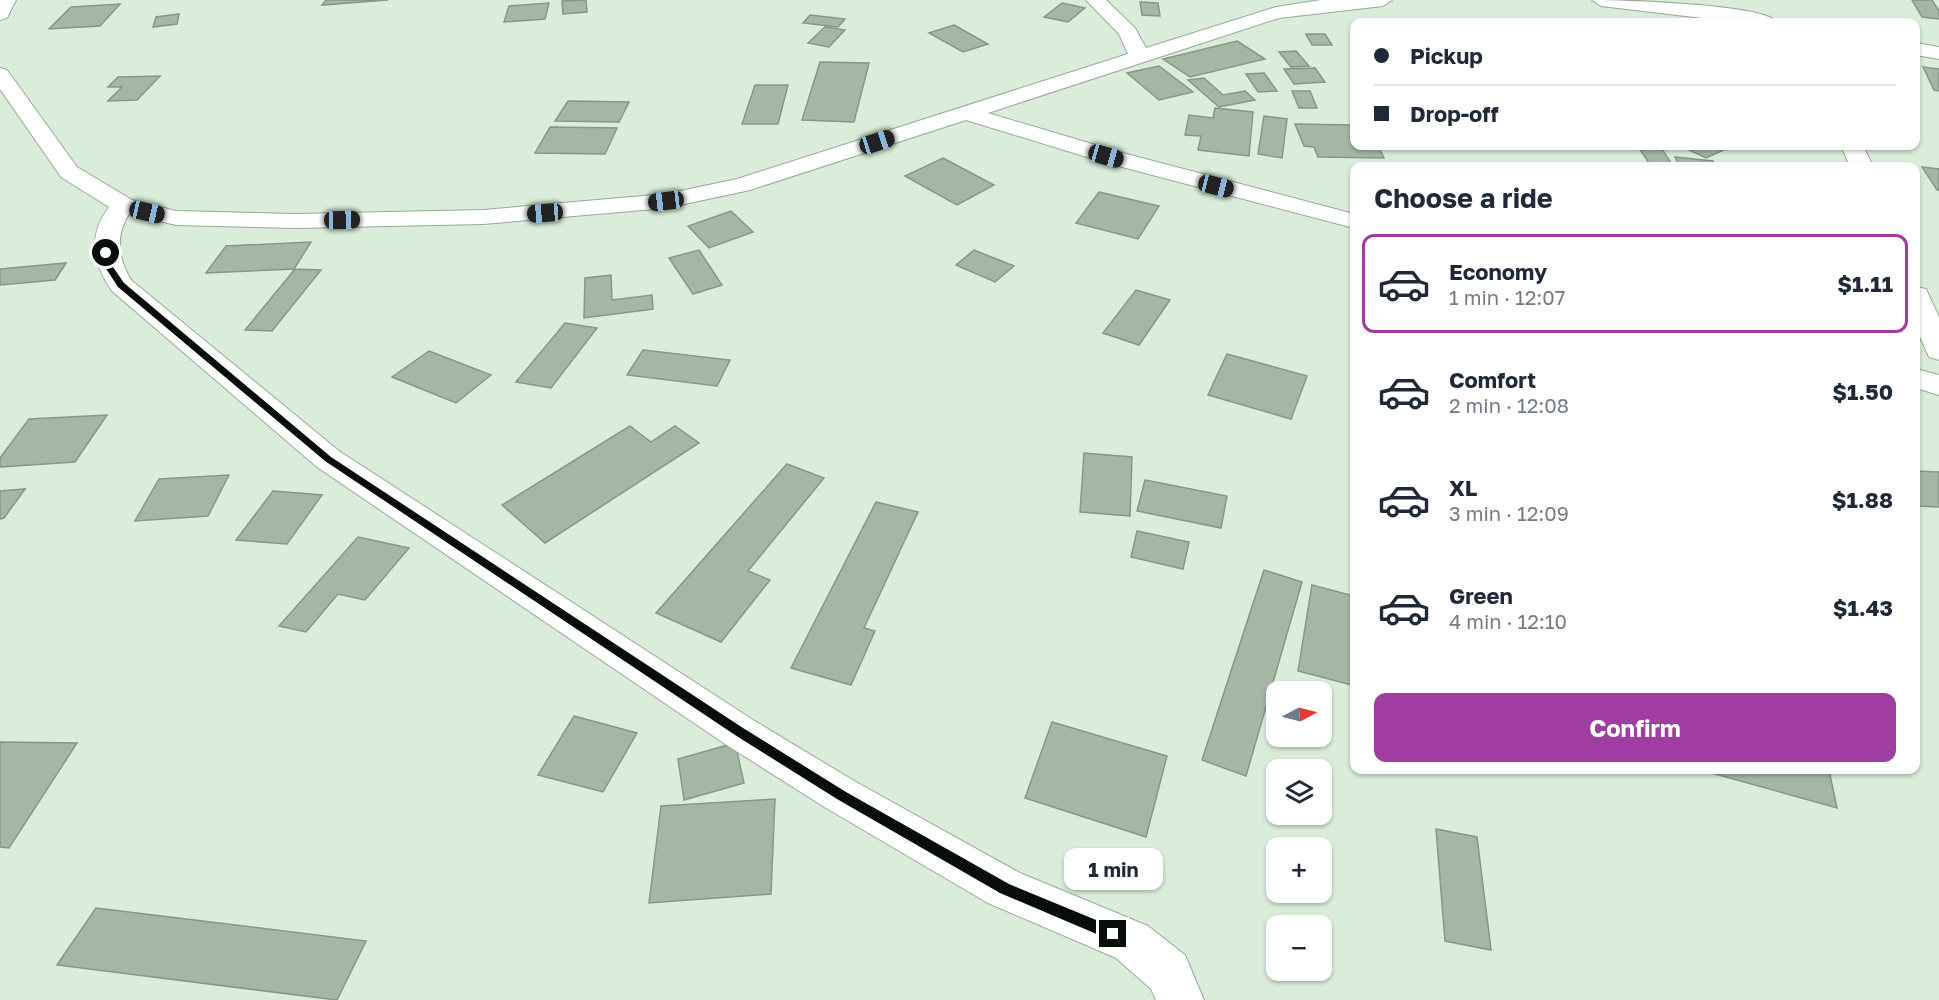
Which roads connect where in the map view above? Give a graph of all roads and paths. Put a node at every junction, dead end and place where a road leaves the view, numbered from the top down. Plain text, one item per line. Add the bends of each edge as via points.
1 (7, 0) edge
2 (1095, 0) edge
3 (1383, 0) edge
4 (1600, 0) edge
5 (0, 4) edge
6 (0, 14) edge
7 (1743, 18) edge
8 (1920, 50) edge
9 (1939, 53) edge
10 (1139, 56) junction
11 (0, 74) edge
12 (966, 113) junction
13 (123, 205) junction
14 (1350, 220) edge
15 (1920, 305) edge
16 (1939, 351) edge
17 (1920, 379) edge
18 (1939, 385) edge
19 (1180, 1000) edge

1 - 5 street
1 - 6 street
2 - 10 street via 1128,32
3 - 10 street via 1276,13
4 - 7 street
8 - 9 street
10 - 12 street
11 - 13 street via 69,172
12 - 13 street via 742,184 666,201 608,208 483,217 295,221 176,218
12 - 14 street via 1170,174
13 - 19 street via 111,220 106,253 109,267 121,285 328,459 739,732 842,795 1004,888 1132,942 1168,972
15 - 16 street
17 - 18 street

